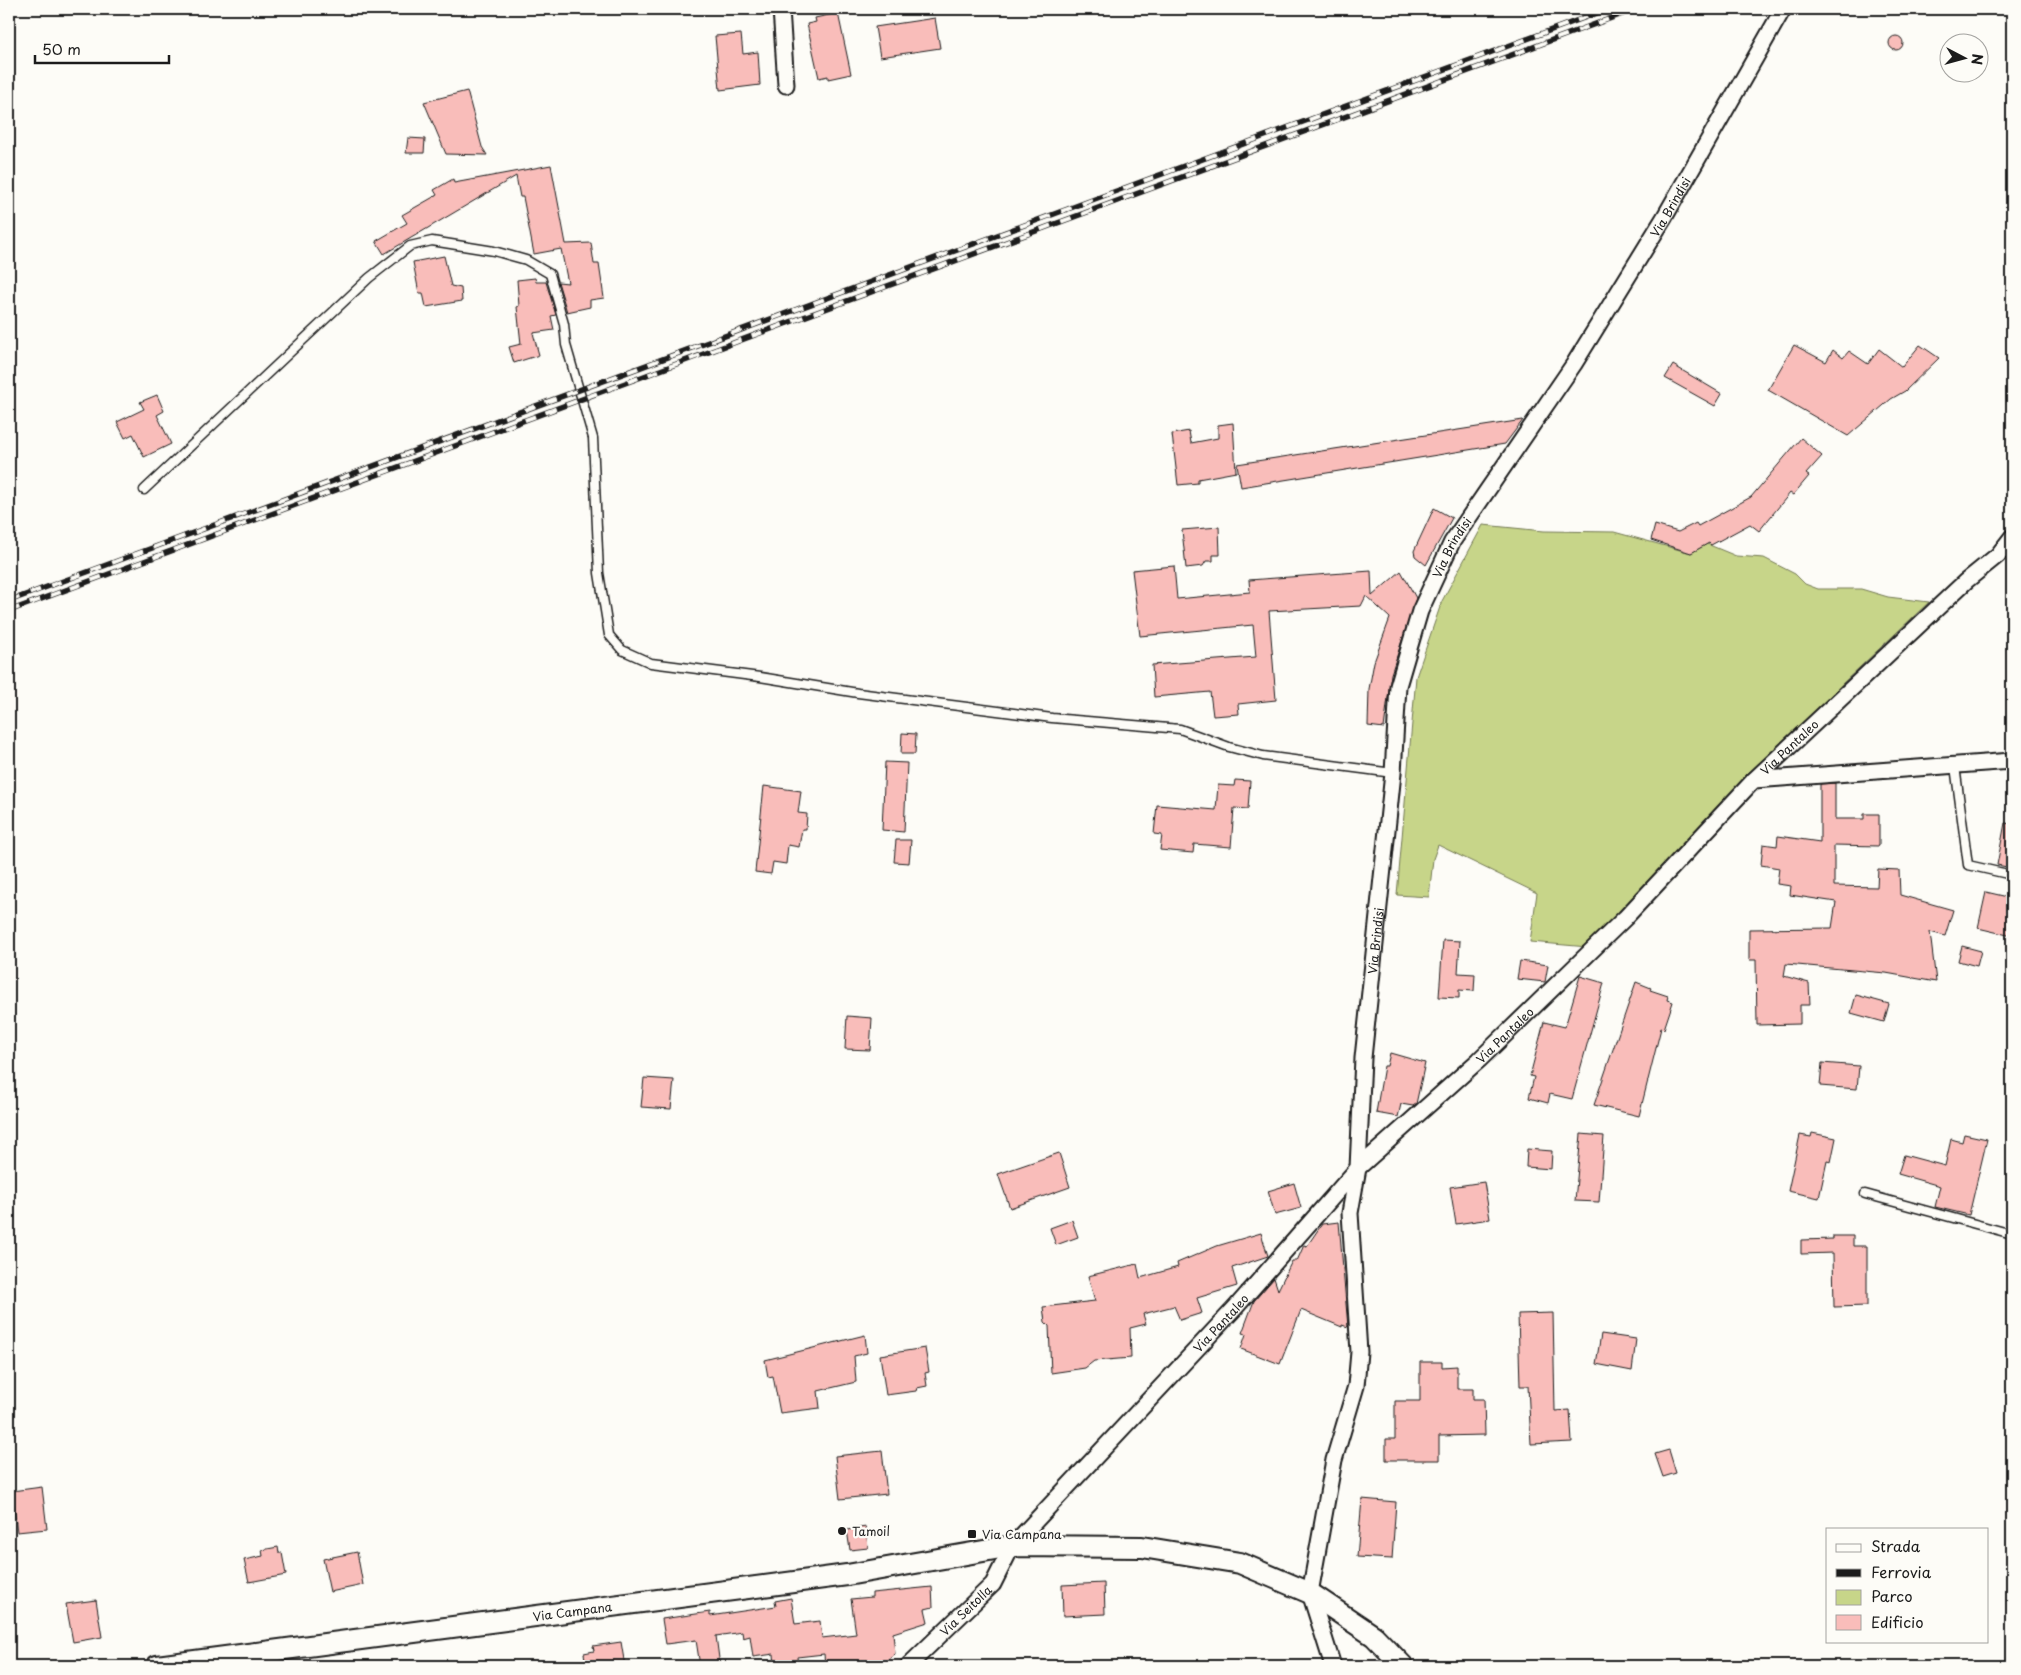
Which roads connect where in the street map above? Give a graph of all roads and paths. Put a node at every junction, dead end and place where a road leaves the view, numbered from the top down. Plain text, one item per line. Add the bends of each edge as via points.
1 (781, 9) edge
2 (1783, 9) edge
3 (786, 84) dead end
4 (144, 490) dead end
5 (2012, 537) edge
6 (2012, 761) edge
7 (1955, 766) junction
8 (1393, 773) junction
9 (1754, 780) junction
10 (2012, 875) edge
11 (1358, 1168) junction
12 (1865, 1194) dead end
13 (2012, 1234) edge
14 (1012, 1546) junction
15 (1310, 1593) junction
16 (157, 1666) edge
17 (908, 1666) edge
18 (1333, 1666) edge
19 (1403, 1666) edge

1 - 3 street
2 - 8 street, Via Brindisi via 1664,218 1574,364 1452,542 1420,611 1398,686
4 - 8 lane via 369,278 410,246 432,241 494,252 526,260 550,274 564,324 566,345 593,438 600,573 608,635 622,650 651,662 858,694 1052,718 1180,729 1263,756
5 - 9 street, Via Pantaleo via 1998,555 1966,581
6 - 7 street
7 - 9 street
7 - 10 lane via 1968,865
8 - 11 street, Via Brindisi via 1363,1058
9 - 11 street, Via Pantaleo via 1618,925 1479,1060
11 - 14 street, Via Pantaleo via 1235,1308
11 - 15 street, Via Brindisi via 1350,1213 1359,1352 1356,1386 1334,1460
12 - 13 lane
14 - 15 main road, Via Campana via 1142,1547 1240,1563
14 - 16 main road, Via Campana via 846,1575
14 - 17 street, Via Seitolla via 993,1584
15 - 18 street
15 - 19 main road, Via Campana via 1374,1636

